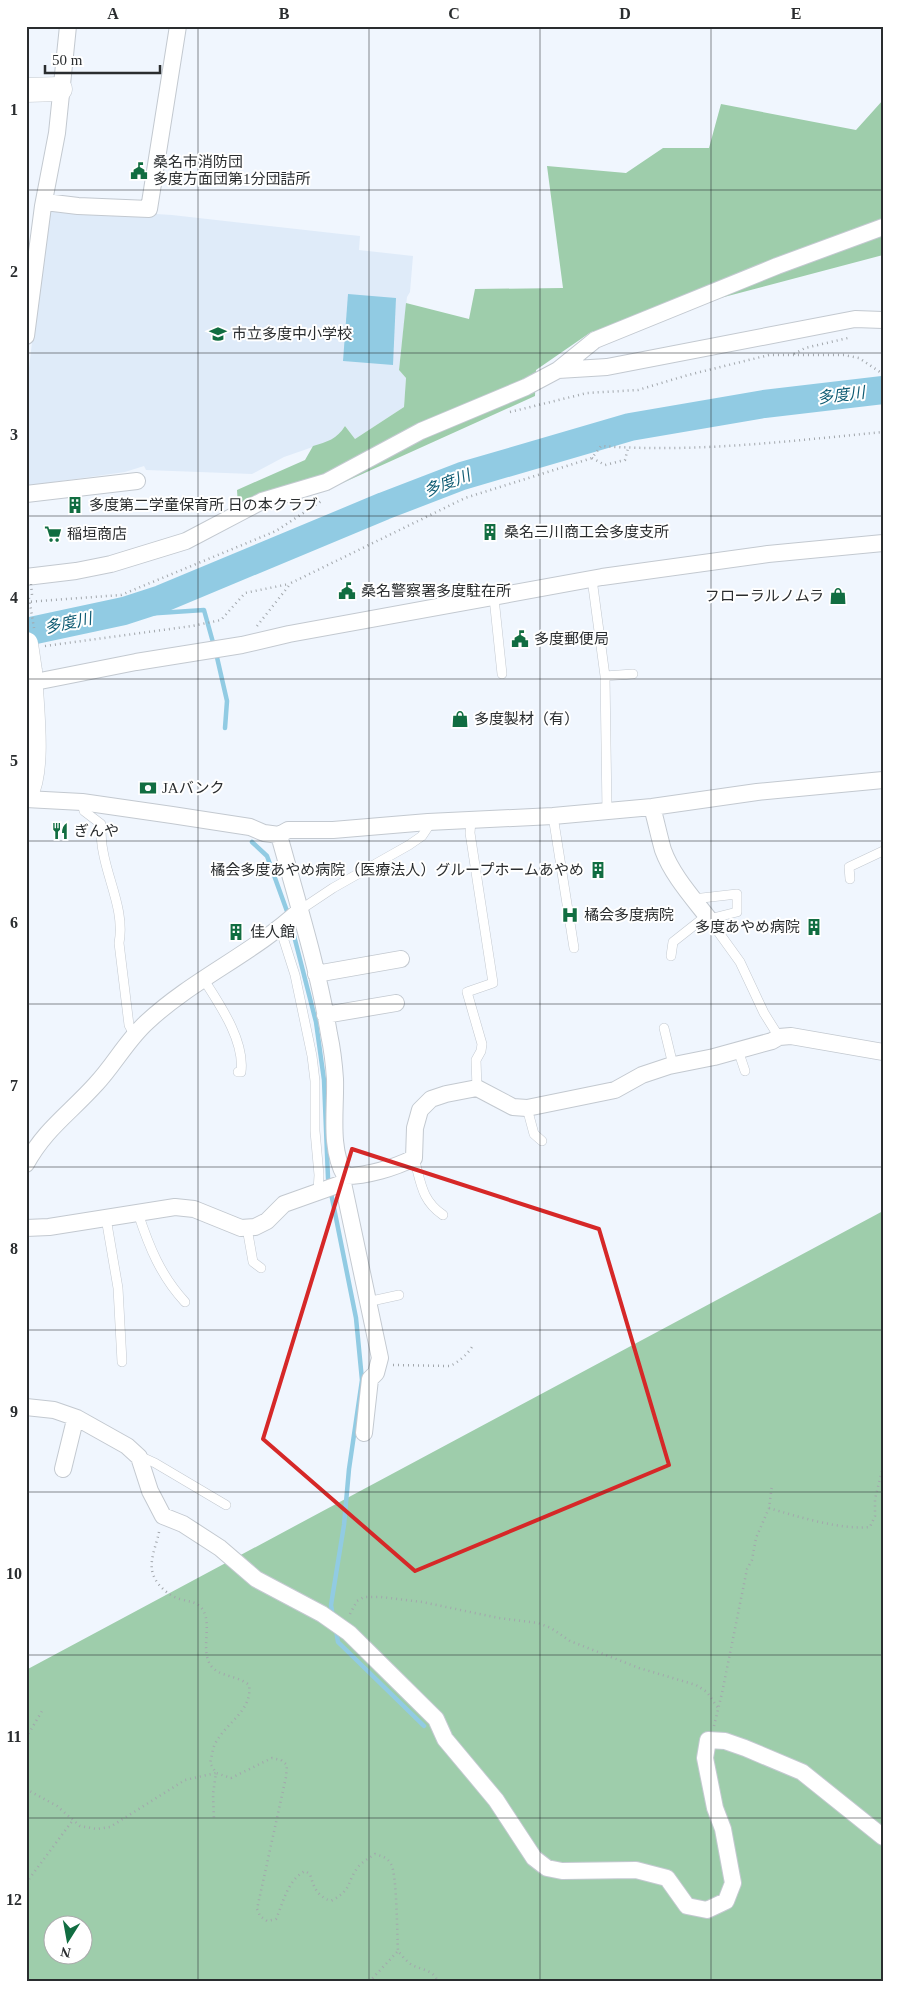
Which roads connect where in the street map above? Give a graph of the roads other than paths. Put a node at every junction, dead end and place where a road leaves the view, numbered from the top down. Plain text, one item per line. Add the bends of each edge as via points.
1 (68, 26) edge
2 (178, 26) edge
3 (60, 89) junction
4 (26, 90) edge
5 (45, 202) junction
6 (883, 227) edge
7 (883, 320) edge
8 (26, 336) edge
9 (558, 370) junction
10 (137, 481) dead end
11 (26, 494) edge
12 (883, 543) edge
13 (592, 579) junction
14 (28, 580) edge
15 (494, 598) junction
16 (34, 642) edge
17 (502, 674) dead end
18 (633, 674) dead end
19 (605, 676) junction
20 (30, 677) junction
21 (883, 780) edge
22 (26, 794) edge
23 (26, 799) edge
24 (82, 802) junction
25 (652, 807) junction
26 (607, 811) junction
27 (553, 816) junction
28 (471, 820) junction
29 (428, 822) junction
30 (279, 835) junction
31 (883, 851) edge
32 (850, 879) dead end
33 (693, 899) junction
34 (300, 910) junction
35 (707, 917) junction
36 (280, 928) junction
37 (574, 948) dead end
38 (671, 956) dead end
39 (401, 959) dead end
40 (316, 974) junction
41 (204, 980) junction
42 (396, 1003) dead end
43 (325, 1015) junction
44 (664, 1028) dead end
45 (135, 1036) junction
46 (779, 1037) junction
47 (738, 1050) junction
48 (883, 1052) edge
49 (673, 1065) junction
50 (745, 1071) dead end
51 (238, 1072) dead end
52 (477, 1088) junction
53 (527, 1108) junction
54 (542, 1141) dead end
55 (414, 1158) junction
56 (26, 1164) edge
57 (344, 1180) junction
58 (318, 1191) junction
59 (138, 1213) junction
60 (443, 1216) dead end
61 (106, 1218) junction
62 (26, 1228) edge
63 (247, 1228) junction
64 (261, 1268) dead end
65 (399, 1295) dead end
66 (185, 1302) dead end
67 (367, 1302) junction
68 (122, 1362) dead end
69 (26, 1407) edge
70 (77, 1418) junction
71 (364, 1433) dead end
72 (139, 1457) junction
73 (63, 1469) dead end
74 (226, 1505) dead end
75 (883, 1837) edge

1 - 3 street
2 - 5 street via 148,209
3 - 4 street
3 - 5 street via 57,133
5 - 8 street
6 - 9 street via 595,340
7 - 9 street via 855,319 607,367
9 - 14 street via 526,387 420,431 326,482 262,501 186,541 111,564
10 - 11 street
12 - 13 street via 768,554
13 - 15 street
13 - 19 lane
15 - 17 lane
15 - 20 street via 242,644
16 - 20 street, bridge
18 - 19 lane
19 - 26 lane
20 - 22 street via 33,747 30,787
21 - 25 street via 757,792
23 - 24 street
24 - 30 street via 250,827
24 - 45 lane via 84,811 101,824 102,850 119,917 129,1026
25 - 26 street
25 - 33 street via 666,856
26 - 27 street
27 - 28 street
27 - 37 lane
28 - 29 street
28 - 52 lane via 493,982 467,992 482,1044 476,1060
29 - 30 street via 333,830 288,830
29 - 34 lane via 422,836 409,845
30 - 34 street
31 - 32 lane via 849,867
33 - 35 street
33 - 35 lane via 737,894 737,912
34 - 36 street
34 - 40 street
35 - 38 lane via 673,942
35 - 46 lane via 740,962
36 - 41 street
36 - 58 lane via 295,975 312,1056
39 - 40 street
40 - 43 street
41 - 45 street via 146,1023
41 - 51 lane via 225,1014 243,1060 241,1072
42 - 43 street
43 - 57 street via 335,1078 339,1166
44 - 49 lane
45 - 56 street via 97,1084 36,1146
46 - 47 street
46 - 48 street via 791,1036
47 - 49 street
47 - 50 lane
49 - 53 street via 642,1075 615,1090
52 - 53 street via 513,1107
52 - 55 street via 431,1099 420,1110 415,1128
53 - 54 lane via 534,1134
55 - 57 street
55 - 60 lane via 424,1196 431,1207
57 - 58 street
57 - 67 street
58 - 63 street via 284,1204 267,1221
59 - 61 street
59 - 63 street via 175,1207 194,1209
59 - 66 lane via 148,1246 170,1286
61 - 62 street
61 - 68 lane via 118,1288
63 - 64 lane via 253,1262
65 - 67 lane
67 - 71 street via 380,1358 376,1373 370,1379
69 - 70 street via 54,1410
70 - 72 street via 127,1446
70 - 73 street
72 - 74 lane via 155,1462
72 - 75 street via 150,1491 163,1516 183,1524 220,1548 262,1583 322,1614 344,1630 436,1719 445,1739 496,1800 534,1858 547,1868 636,1870 667,1878 687,1906 707,1910 726,1901 734,1883 705,1758 708,1740 725,1741 802,1772

